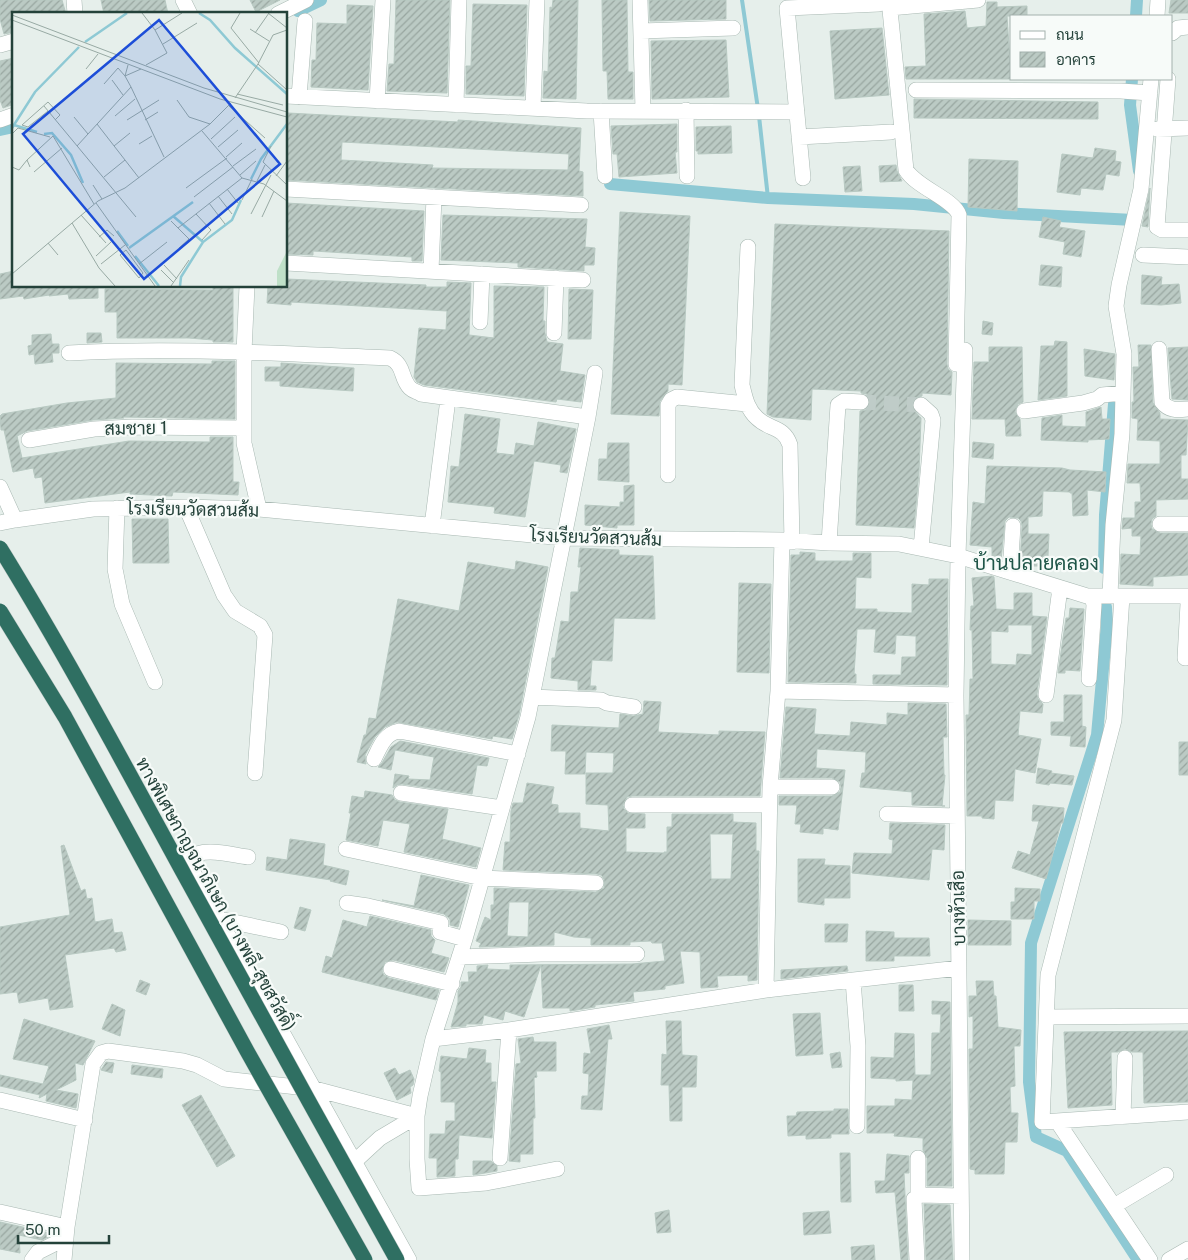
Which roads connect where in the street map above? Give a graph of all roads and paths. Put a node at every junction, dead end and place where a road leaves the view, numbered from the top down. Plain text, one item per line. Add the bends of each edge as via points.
1 (183, 0) edge
2 (306, 0) edge
3 (383, 0) edge
4 (459, 0) edge
5 (537, 0) edge
6 (640, 0) edge
7 (978, 0) edge
8 (1158, 0) edge
9 (886, 4) edge
10 (189, 12) edge
11 (282, 12) edge
12 (1157, 15) edge
13 (1173, 19) edge
14 (1188, 19) edge
15 (305, 21) dead end
16 (1188, 27) edge
17 (733, 28) dead end
18 (641, 30) junction
19 (1173, 32) edge
20 (1168, 80) edge
21 (1146, 88) edge
22 (916, 90) dead end
23 (293, 97) edge
24 (377, 101) junction
25 (456, 105) junction
26 (533, 108) junction
27 (643, 110) junction
28 (686, 110) junction
29 (601, 111) junction
30 (797, 112) junction
31 (12, 116) edge
32 (0, 120) edge
33 (1165, 128) junction
34 (1188, 128) edge
35 (1147, 130) junction
36 (891, 132) dead end
37 (799, 137) junction
38 (605, 176) dead end
39 (686, 176) dead end
40 (803, 178) dead end
41 (288, 189) edge
42 (434, 197) junction
43 (581, 204) dead end
44 (1188, 230) edge
45 (748, 247) dead end
46 (1134, 256) junction
47 (1188, 257) edge
48 (288, 263) edge
49 (431, 271) junction
50 (482, 274) junction
51 (556, 278) junction
52 (583, 280) dead end
53 (247, 288) edge
54 (480, 322) dead end
55 (554, 333) dead end
56 (1158, 349) dead end
57 (965, 350) dead end
58 (244, 352) junction
59 (69, 353) dead end
60 (595, 373) dead end
61 (1123, 393) junction
62 (448, 399) junction
63 (861, 402) tunnel mouth
64 (747, 404) junction
65 (922, 405) dead end
66 (1188, 409) edge
67 (1024, 411) dead end
68 (588, 417) junction
69 (244, 428) junction
70 (29, 440) dead end
71 (668, 475) dead end
72 (0, 487) edge
73 (186, 507) junction
74 (116, 508) junction
75 (259, 509) junction
76 (15, 520) junction
77 (0, 524) edge
78 (1160, 524) dead end
79 (1188, 524) edge
80 (432, 526) junction
81 (1013, 526) dead end
82 (564, 538) junction
83 (787, 541) junction
84 (829, 543) junction
85 (0, 548) edge
86 (921, 548) junction
87 (954, 555) junction
88 (1010, 572) junction
89 (1060, 588) junction
90 (1092, 596) junction
91 (1116, 596) junction
92 (1188, 596) edge
93 (1188, 604) edge
94 (0, 611) edge
95 (1185, 658) dead end
96 (1089, 679) dead end
97 (155, 682) dead end
98 (778, 691) junction
99 (956, 695) junction
100 (1046, 695) dead end
101 (532, 697) junction
102 (634, 707) dead end
103 (518, 754) junction
104 (374, 760) dead end
105 (256, 773) dead end
106 (770, 786) junction
107 (832, 787) dead end
108 (400, 793) dead end
109 (632, 805) dead end
110 (770, 805) junction
111 (502, 808) junction
112 (887, 814) dead end
113 (957, 816) junction
114 (346, 849) dead end
115 (248, 856) dead end
116 (482, 878) junction
117 (596, 883) dead end
118 (347, 903) dead end
119 (219, 919) junction
120 (281, 932) dead end
121 (465, 939) junction
122 (637, 954) dead end
123 (460, 957) junction
124 (959, 968) junction
125 (391, 969) dead end
126 (852, 980) junction
127 (452, 984) junction
128 (766, 990) junction
129 (1188, 1016) edge
130 (1047, 1017) junction
131 (509, 1030) junction
132 (433, 1039) junction
133 (1125, 1058) dead end
134 (315, 1089) junction
135 (0, 1100) edge
136 (1188, 1112) edge
137 (417, 1116) junction
138 (1123, 1117) junction
139 (85, 1120) junction
140 (1057, 1121) junction
141 (856, 1126) dead end
142 (500, 1158) dead end
143 (918, 1158) dead end
144 (354, 1162) junction
145 (557, 1169) dead end
146 (1166, 1175) dead end
147 (918, 1196) junction
148 (961, 1196) junction
149 (1114, 1206) junction
150 (0, 1212) edge
151 (66, 1233) junction
152 (1188, 1249) edge
153 (32, 1260) edge
154 (64, 1260) edge
155 (365, 1260) edge
156 (397, 1260) edge
157 (409, 1260) edge
158 (917, 1260) edge
159 (962, 1260) edge
160 (1150, 1260) edge
161 (1169, 1260) edge

1 - 10 street
2 - 11 street
3 - 24 street
4 - 25 street
5 - 26 street
6 - 18 street
7 - 9 street
8 - 12 street
9 - 30 street via 787,8
9 - 87 street via 906,170 957,214
13 - 14 street
15 - 23 street
16 - 19 street
17 - 18 street
18 - 27 street
20 - 33 street
21 - 22 street via 1121,91
21 - 35 street
23 - 24 street
24 - 25 street
25 - 26 street
26 - 29 street
27 - 28 street
27 - 29 street
28 - 30 street
28 - 39 street
29 - 38 street
30 - 37 street
31 - 32 street
33 - 34 street
33 - 35 street
33 - 44 street via 1157,227 1162,230
35 - 46 street
36 - 37 street
37 - 40 street
41 - 42 street
42 - 43 street
42 - 49 street
45 - 64 street via 742,385
46 - 47 street
46 - 61 street via 1119,285 1116,306 1124,354
48 - 49 street
49 - 50 street
50 - 51 street
50 - 54 street
51 - 52 street
51 - 55 street
53 - 58 street
56 - 66 street via 1162,402 1174,410
57 - 87 street
58 - 59 street
58 - 62 street via 390,358 400,366 411,389
58 - 69 street
60 - 68 street
61 - 67 street via 1102,395 1083,403
61 - 91 street via 1113,525
62 - 68 street
62 - 80 street
63 - 84 street via 844,401 838,405
64 - 71 street via 677,396 671,400 668,405
64 - 83 street via 757,418 788,437
65 - 86 street via 932,420
68 - 82 street
69 - 70 street, สมชาย 1 via 132,427
69 - 75 street via 244,443
72 - 76 street
73 - 74 street, โรงเรียนวัดสวนส้ม
73 - 75 street, โรงเรียนวัดสวนส้ม
73 - 105 street via 224,595 235,611 260,626 265,635
74 - 76 street, โรงเรียนวัดสวนส้ม
74 - 97 street via 115,569 122,604
75 - 80 street, โรงเรียนวัดสวนส้ม
76 - 77 street, โรงเรียนวัดสวนส้ม
78 - 79 street
80 - 82 street, โรงเรียนวัดสวนส้ม
81 - 88 street
82 - 83 street, โรงเรียนวัดสวนส้ม
82 - 101 street
83 - 84 street, โรงเรียนวัดสวนส้ม
83 - 98 street
84 - 86 street, โรงเรียนวัดสวนส้ม via 899,544
85 - 156 highway, ทางพิเศษกาญจนาภิเษก (บางพลี-สุขสวัสดิ์), bridge via 90,703
86 - 87 street, โรงเรียนวัดสวนส้ม
87 - 88 street, โรงเรียนวัดสวนส้ม
87 - 99 street, บางหัวเสือ
88 - 89 street, โรงเรียนวัดสวนส้ม
89 - 90 street, โรงเรียนวัดสวนส้ม
89 - 100 street
90 - 91 street, โรงเรียนวัดสวนส้ม
90 - 96 street
91 - 92 street, โรงเรียนวัดสวนส้ม
91 - 130 street via 1114,720 1048,975
93 - 95 street
94 - 155 highway, bridge via 65,717 242,1043
98 - 99 street
98 - 106 street
99 - 113 street, บางหัวเสือ
101 - 102 street via 601,700
101 - 103 street
103 - 104 street via 398,731 392,732 382,742
103 - 111 street
106 - 107 street
106 - 110 street
108 - 111 street
109 - 110 street
110 - 128 street
111 - 116 street
112 - 113 street
113 - 124 street, บางหัวเสือ
114 - 116 street
115 - 119 street via 210,852 198,853 189,859 189,865
116 - 117 street
116 - 121 street
118 - 121 street via 441,923 440,932
119 - 120 street
119 - 134 street
121 - 123 street
122 - 123 street
123 - 127 street
124 - 126 street
124 - 148 street, บางหัวเสือ
125 - 127 street
126 - 128 street
126 - 141 street via 858,1046
127 - 132 street
128 - 131 street
129 - 130 street
130 - 140 street via 1042,1122
131 - 132 street
131 - 142 street
132 - 137 street
133 - 138 street
134 - 137 street
134 - 139 street via 224,1080 204,1068 182,1062 108,1050 100,1053 93,1064
134 - 144 street
135 - 139 street
136 - 138 street
137 - 144 street via 380,1138
137 - 145 street via 419,1188 486,1183
138 - 140 street
139 - 151 street
140 - 149 street
143 - 147 street
144 - 157 street
146 - 149 street
147 - 148 street
147 - 158 street via 914,1199
148 - 159 street, บางหัวเสือ
149 - 160 street
150 - 151 street
151 - 153 street via 38,1252
151 - 154 street
152 - 161 street

